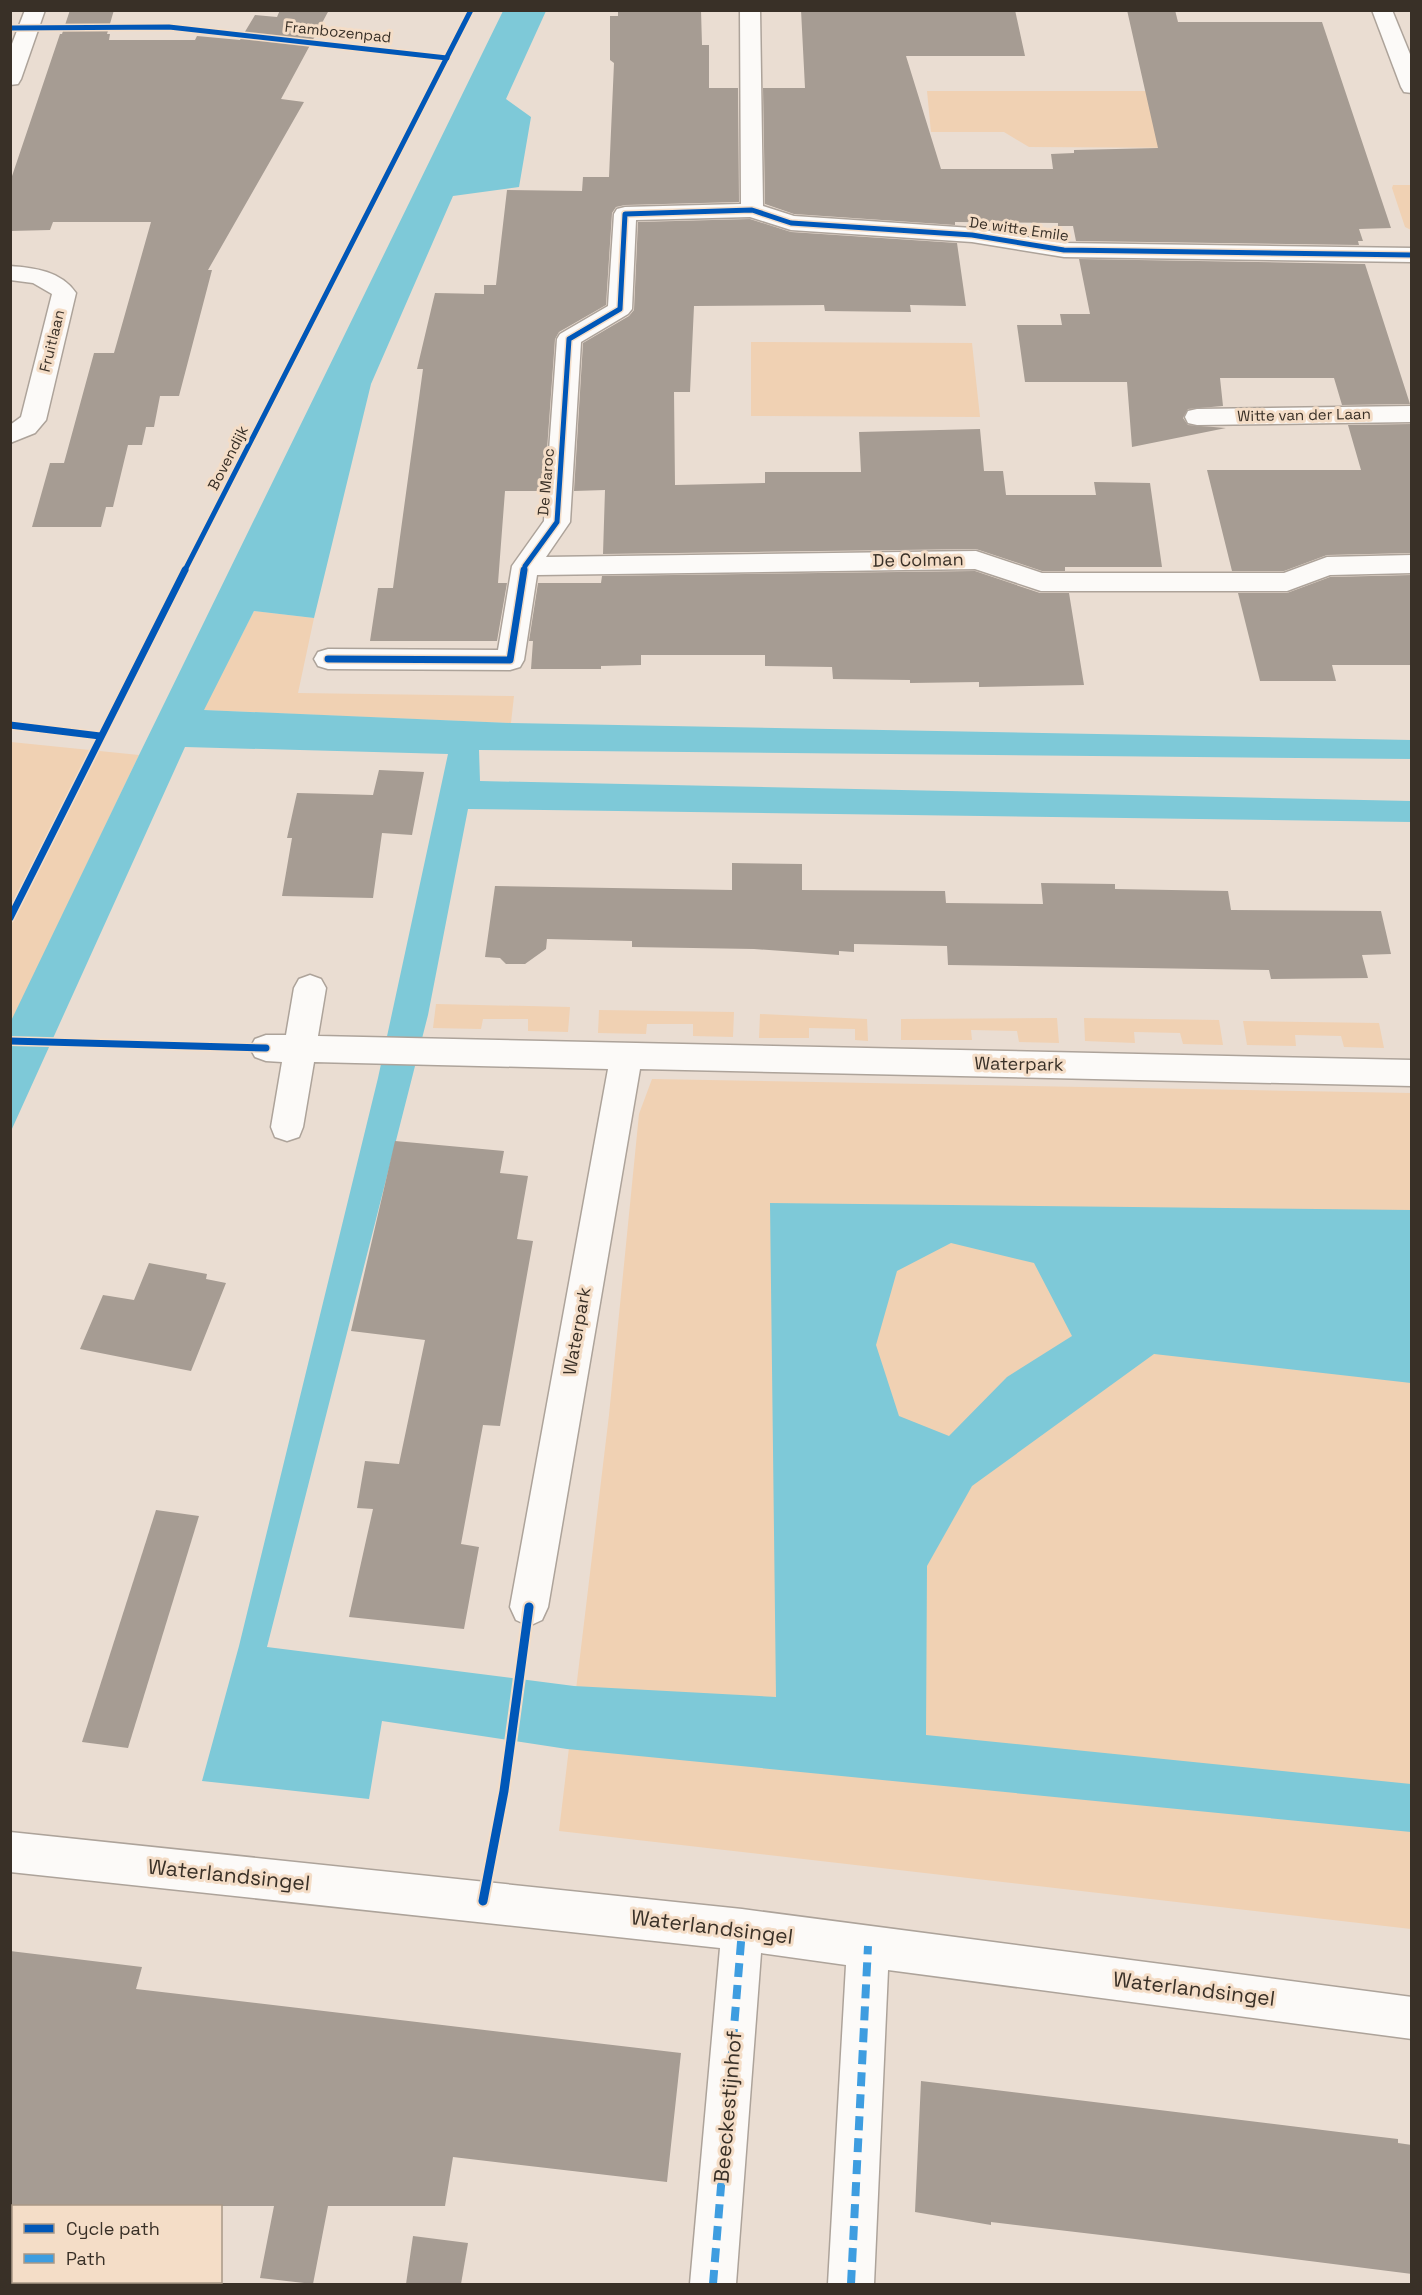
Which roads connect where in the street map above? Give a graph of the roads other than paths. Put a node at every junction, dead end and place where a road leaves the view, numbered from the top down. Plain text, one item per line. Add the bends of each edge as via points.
1 (35, 10) edge
2 (750, 10) edge
3 (1382, 10) edge
4 (10, 79) edge
5 (1412, 87) edge
6 (752, 210) junction
7 (625, 214) joint
8 (1412, 255) edge
9 (10, 273) edge
10 (1412, 414) edge
11 (1197, 417) dead end
12 (10, 435) edge
13 (1412, 564) edge
14 (525, 566) junction
15 (328, 659) dead end
16 (310, 988) dead end
17 (266, 1048) dead end
18 (300, 1050) junction
19 (626, 1055) junction
20 (1412, 1073) edge
21 (287, 1127) dead end
22 (529, 1607) dead end
23 (10, 1852) edge
24 (742, 1930) junction
25 (868, 1946) junction
26 (1412, 2018) edge
27 (713, 2284) edge
28 (850, 2284) edge

1 - 4 street
2 - 6 street
3 - 5 street
6 - 7 street, De witte Emile
6 - 8 street, De witte Emile via 791,223 972,235 1064,250
7 - 14 street, De Maroc via 620,309 569,339 557,522
9 - 12 street, Fruitlaan via 58,284 64,293 33,420
10 - 11 street, Witte van der Laan
13 - 14 street, De Colman via 1327,566 1287,582 1041,582 976,560
14 - 15 street, De Maroc via 510,660
16 - 18 street
17 - 18 street, Waterpark
18 - 19 street, Waterpark
18 - 21 street
19 - 20 street, Waterpark
19 - 22 street, Waterpark
23 - 24 street, Waterlandsingel
24 - 25 street, Waterlandsingel
24 - 27 street, Beeckestijnhof
25 - 26 street, Waterlandsingel
25 - 28 street

